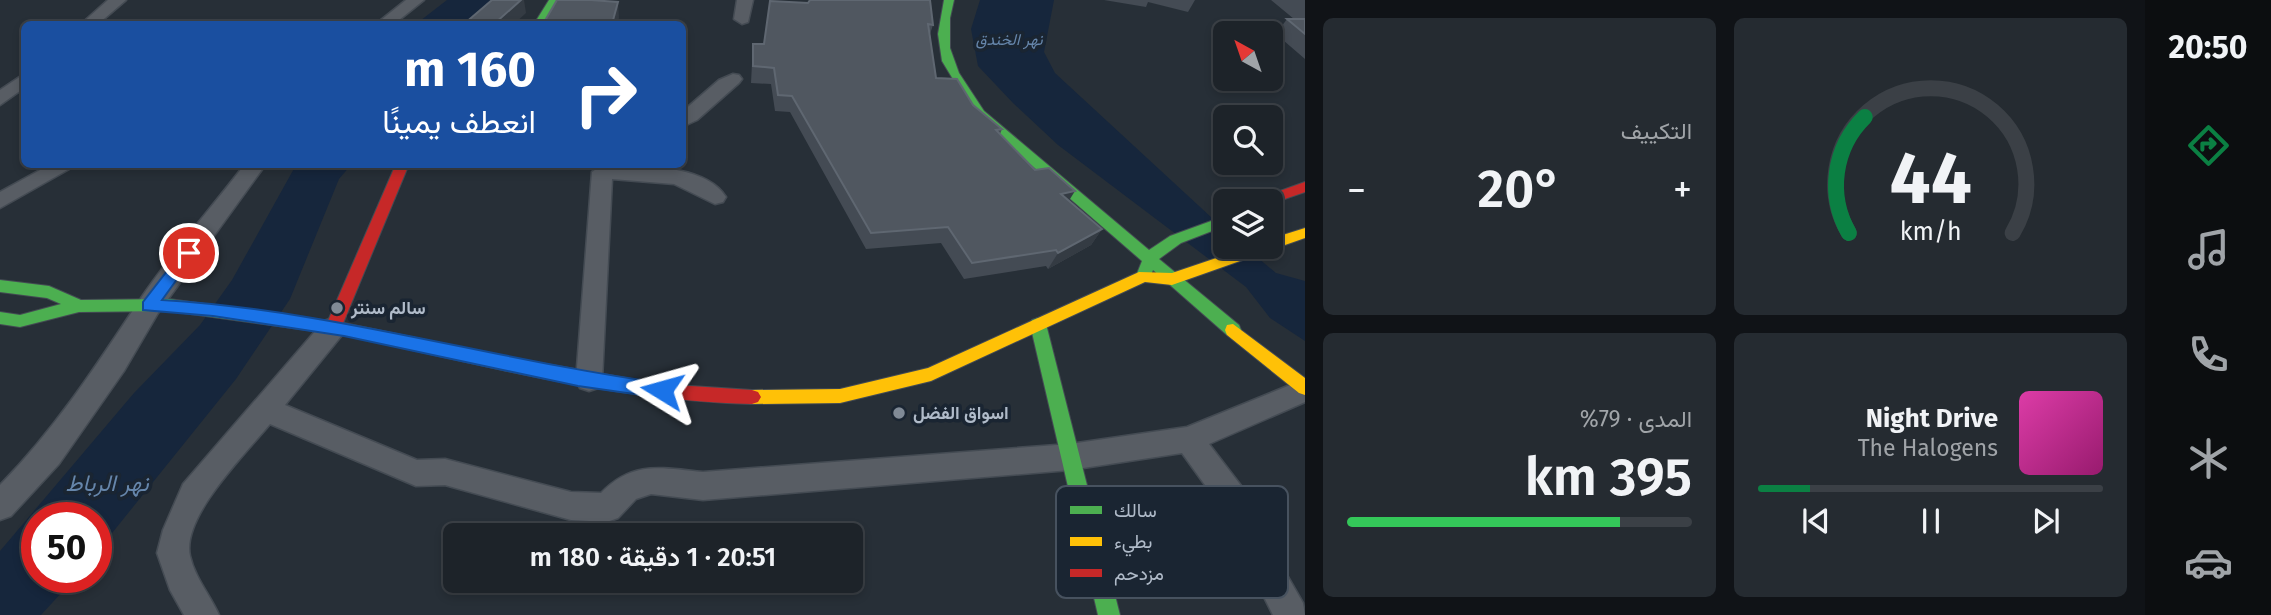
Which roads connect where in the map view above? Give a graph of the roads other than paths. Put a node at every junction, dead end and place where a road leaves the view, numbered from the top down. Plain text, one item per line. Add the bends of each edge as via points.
1 (118, 0) edge
2 (416, 0) edge
3 (554, 0) edge
4 (745, 0) edge
5 (948, 0) edge
6 (743, 19) dead end
7 (93, 21) edge
8 (388, 21) edge
9 (540, 21) edge
10 (733, 79) dead end
11 (21, 82) edge
12 (0, 99) edge
13 (686, 119) edge
14 (61, 168) edge
15 (253, 168) edge
16 (401, 168) edge
17 (602, 168) edge
18 (1305, 187) edge
19 (1283, 194) joint
20 (715, 197) dead end
21 (0, 201) edge
22 (1305, 208) edge
23 (1213, 226) edge
24 (1305, 233) edge
25 (1283, 242) edge
26 (1147, 258) junction
27 (1236, 259) edge
28 (1144, 276) junction
29 (1172, 279) junction
30 (0, 286) edge
31 (79, 306) junction
32 (159, 306) junction
33 (0, 318) edge
34 (1038, 324) junction
35 (325, 327) junction
36 (589, 380) junction
37 (1305, 389) edge
38 (265, 409) junction
39 (1189, 439) junction
40 (1070, 457) junction
41 (1077, 486) edge
42 (1223, 486) edge
43 (0, 506) edge
44 (1105, 598) edge
45 (1282, 598) edge
46 (202, 615) edge
47 (1109, 615) edge
48 (1291, 615) edge

1 - 7 street
2 - 8 street
3 - 9 main road
4 - 6 street
5 - 26 main road via 941,48 952,74 980,114
10 - 13 street via 715,90 702,110
11 - 12 street
14 - 21 street
15 - 32 street
16 - 35 main road
17 - 20 street via 682,178 701,183
17 - 36 street
18 - 19 main road
19 - 22 main road
23 - 26 main road
24 - 25 main road
26 - 28 main road
26 - 29 main road
27 - 29 main road
28 - 29 main road
28 - 34 main road
29 - 37 main road
30 - 31 main road via 49,292
31 - 32 main road
31 - 33 main road via 20,321
32 - 35 main road
32 - 43 street via 49,455
34 - 36 main road via 931,374 840,396 711,397
34 - 40 main road
35 - 36 main road
35 - 38 street
37 - 39 street
38 - 40 street via 416,473 445,472 571,506 607,508 626,488 651,480 703,486
38 - 46 street via 194,494 178,530 173,553 181,579
39 - 40 street
39 - 42 street
40 - 41 main road
44 - 47 main road
45 - 48 street

